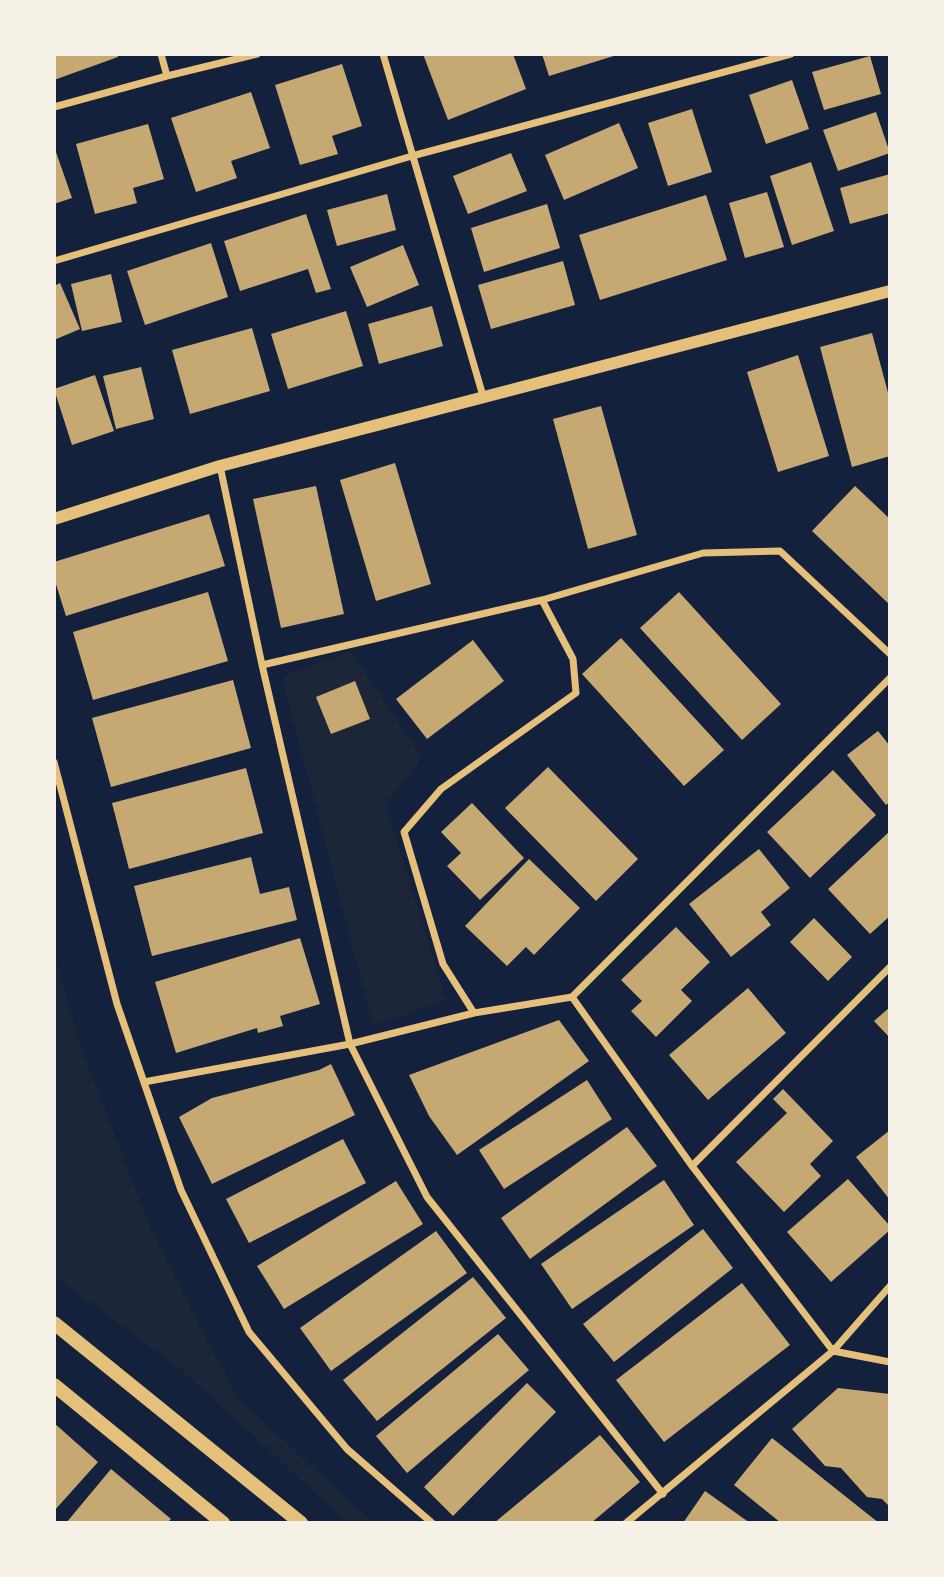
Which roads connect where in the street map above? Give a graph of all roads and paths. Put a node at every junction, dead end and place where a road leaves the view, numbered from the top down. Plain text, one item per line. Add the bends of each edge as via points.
1 (161, 54) edge
2 (257, 54) edge
3 (383, 54) edge
4 (791, 54) edge
5 (167, 76) junction
6 (54, 107) edge
7 (412, 156) junction
8 (54, 261) edge
9 (890, 291) edge
10 (484, 396) junction
11 (220, 466) junction
12 (54, 519) edge
13 (542, 600) junction
14 (890, 654) edge
15 (262, 665) junction
16 (890, 678) edge
17 (54, 762) edge
18 (890, 967) edge
19 (572, 997) junction
20 (474, 1013) junction
21 (350, 1044) junction
22 (144, 1082) junction
23 (692, 1166) junction
24 (890, 1286) edge
25 (54, 1323) edge
26 (833, 1351) junction
27 (890, 1363) edge
28 (54, 1385) edge
29 (663, 1493) junction
30 (223, 1523) edge
31 (301, 1523) edge
32 (432, 1523) edge
33 (626, 1523) edge

1 - 5 street
2 - 5 street
3 - 7 street
4 - 7 street
5 - 6 street
7 - 8 street
7 - 10 street
9 - 10 street
10 - 11 street
11 - 12 street
11 - 15 street
13 - 14 street via 703,552 780,551
13 - 15 street
13 - 20 street via 573,659 576,693 442,789 404,832 443,964
15 - 21 street
16 - 19 street
17 - 22 street via 117,1004
18 - 23 street
19 - 20 street
19 - 23 street
20 - 21 street
21 - 22 street
21 - 29 street via 427,1196
22 - 32 street via 181,1190 249,1332 348,1449
23 - 26 street
24 - 26 street
25 - 31 main road
26 - 27 street
26 - 29 street
28 - 30 main road
29 - 33 street

